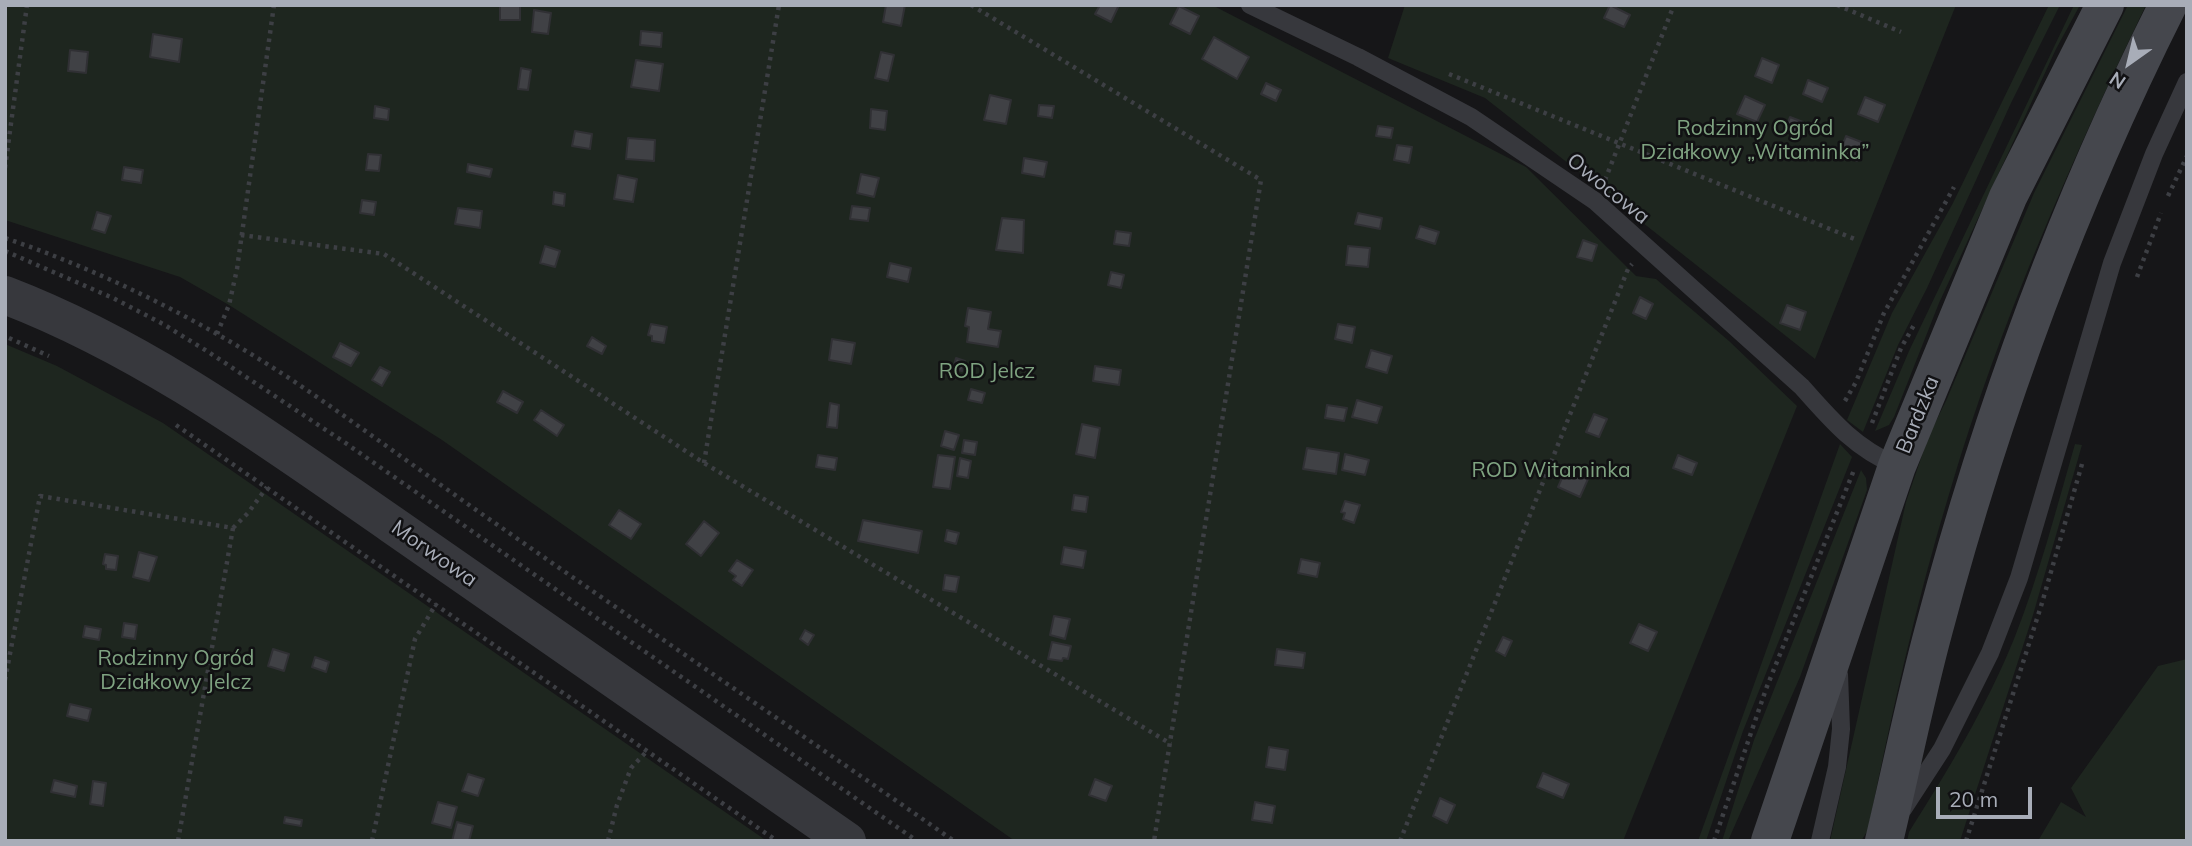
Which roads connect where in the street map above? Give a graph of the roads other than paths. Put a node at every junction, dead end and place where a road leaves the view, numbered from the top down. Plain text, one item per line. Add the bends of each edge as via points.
1 (1250, 5) edge
2 (2105, 5) edge
3 (2168, 5) edge
4 (2187, 82) edge
5 (5, 295) edge
6 (1897, 466) junction
7 (1838, 643) junction
8 (1884, 839) edge
9 (848, 841) edge
10 (1770, 841) edge
11 (1820, 841) edge

1 - 6 lane, Owocowa via 1471,117 1595,201 1802,387 1862,449
2 - 6 main road, Bardzka via 2008,197
3 - 8 main road via 2056,254 1989,439 1933,630
4 - 8 lane via 2112,263 2020,578 1990,653 1942,749
5 - 9 street, Morwowa via 150,363 295,457
6 - 7 main road, Bardzka
7 - 10 main road, Bardzka
7 - 11 lane via 1841,729

